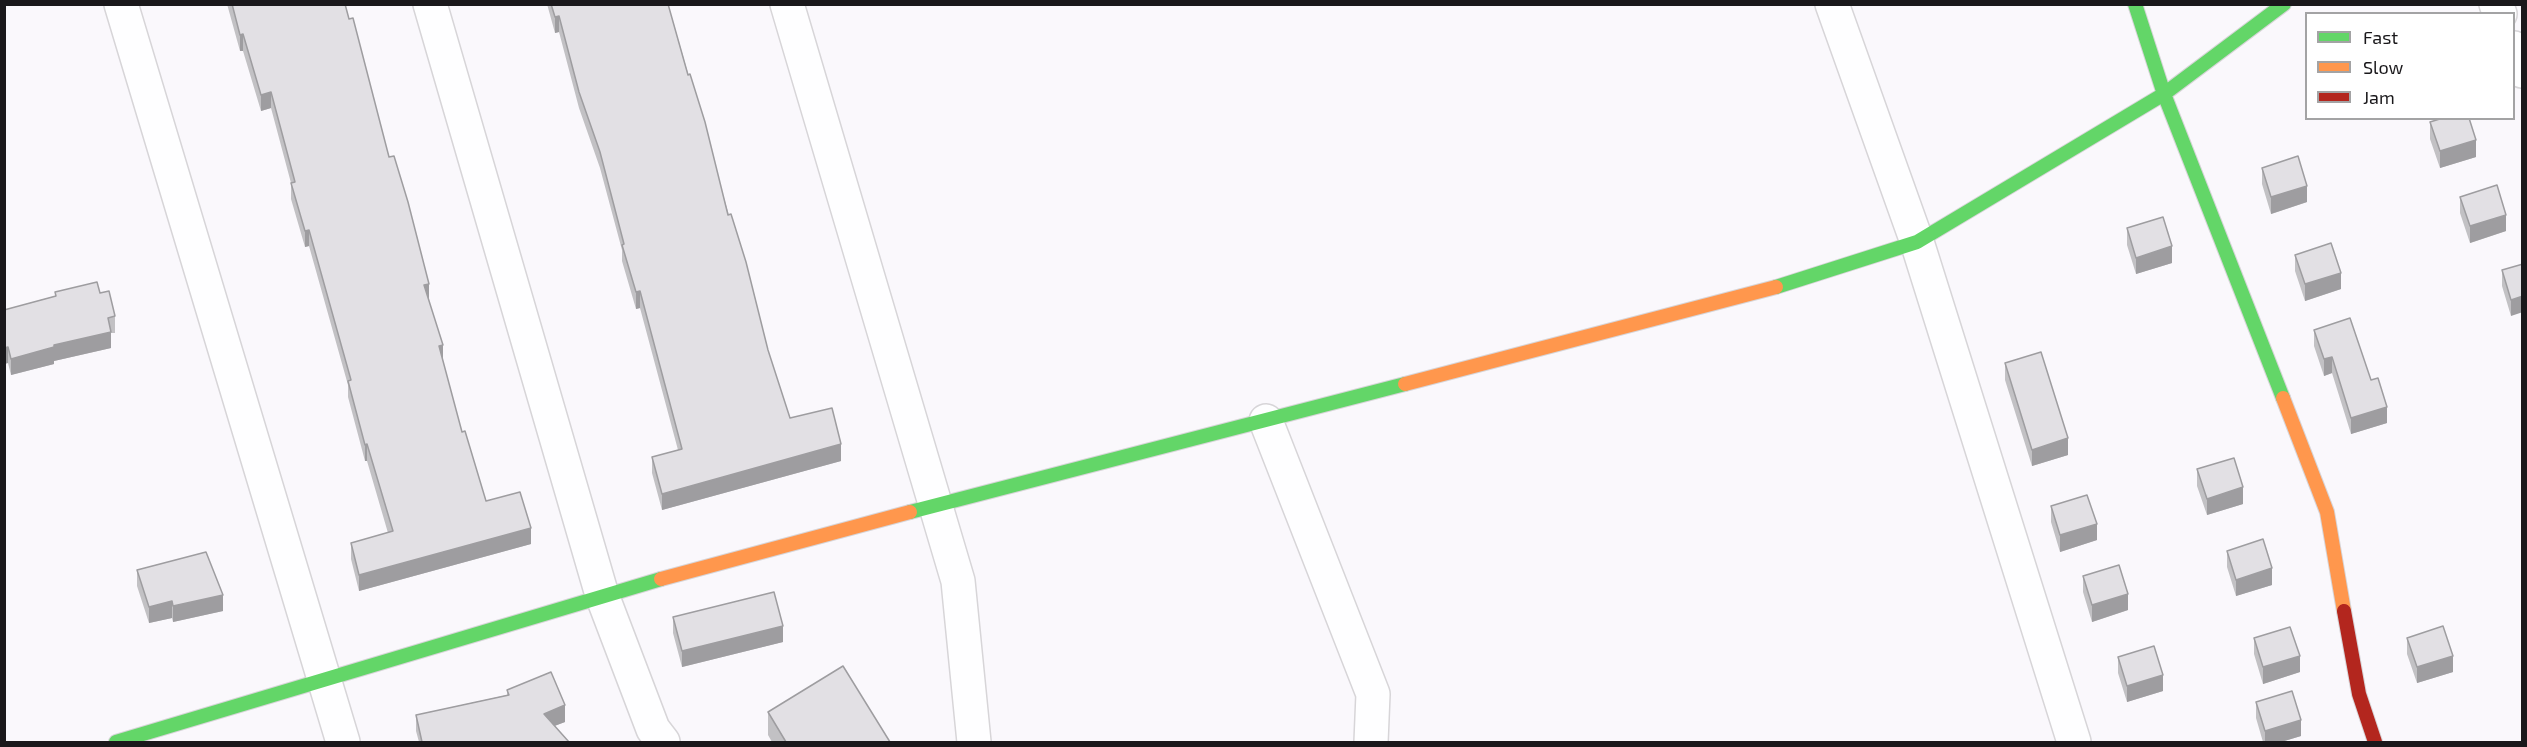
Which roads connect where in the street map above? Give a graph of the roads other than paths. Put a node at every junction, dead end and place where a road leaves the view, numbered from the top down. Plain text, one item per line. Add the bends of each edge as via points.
1 (121, 4) edge
2 (430, 4) edge
3 (787, 4) edge
4 (1832, 4) edge
5 (2135, 4) edge
6 (2284, 4) edge
7 (2515, 51) edge
8 (2523, 71) edge
9 (2164, 94) junction
10 (1917, 242) junction
11 (1266, 421) junction
12 (936, 506) junction
13 (602, 595) junction
14 (327, 681) junction
15 (116, 742) edge
16 (343, 742) edge
17 (663, 742) edge
18 (974, 742) edge
19 (1371, 742) edge
20 (2074, 742) edge
21 (2375, 742) edge

1 - 14 street
2 - 13 street
3 - 12 street
4 - 10 street
5 - 9 street
6 - 9 street
7 - 8 street
9 - 10 street
9 - 21 street via 2327,512 2359,694
10 - 11 street via 1762,292
10 - 20 street
11 - 12 street
11 - 19 street via 1373,694
12 - 13 street
12 - 18 street via 958,581
13 - 14 street
13 - 17 street via 653,729
14 - 15 street
14 - 16 street

